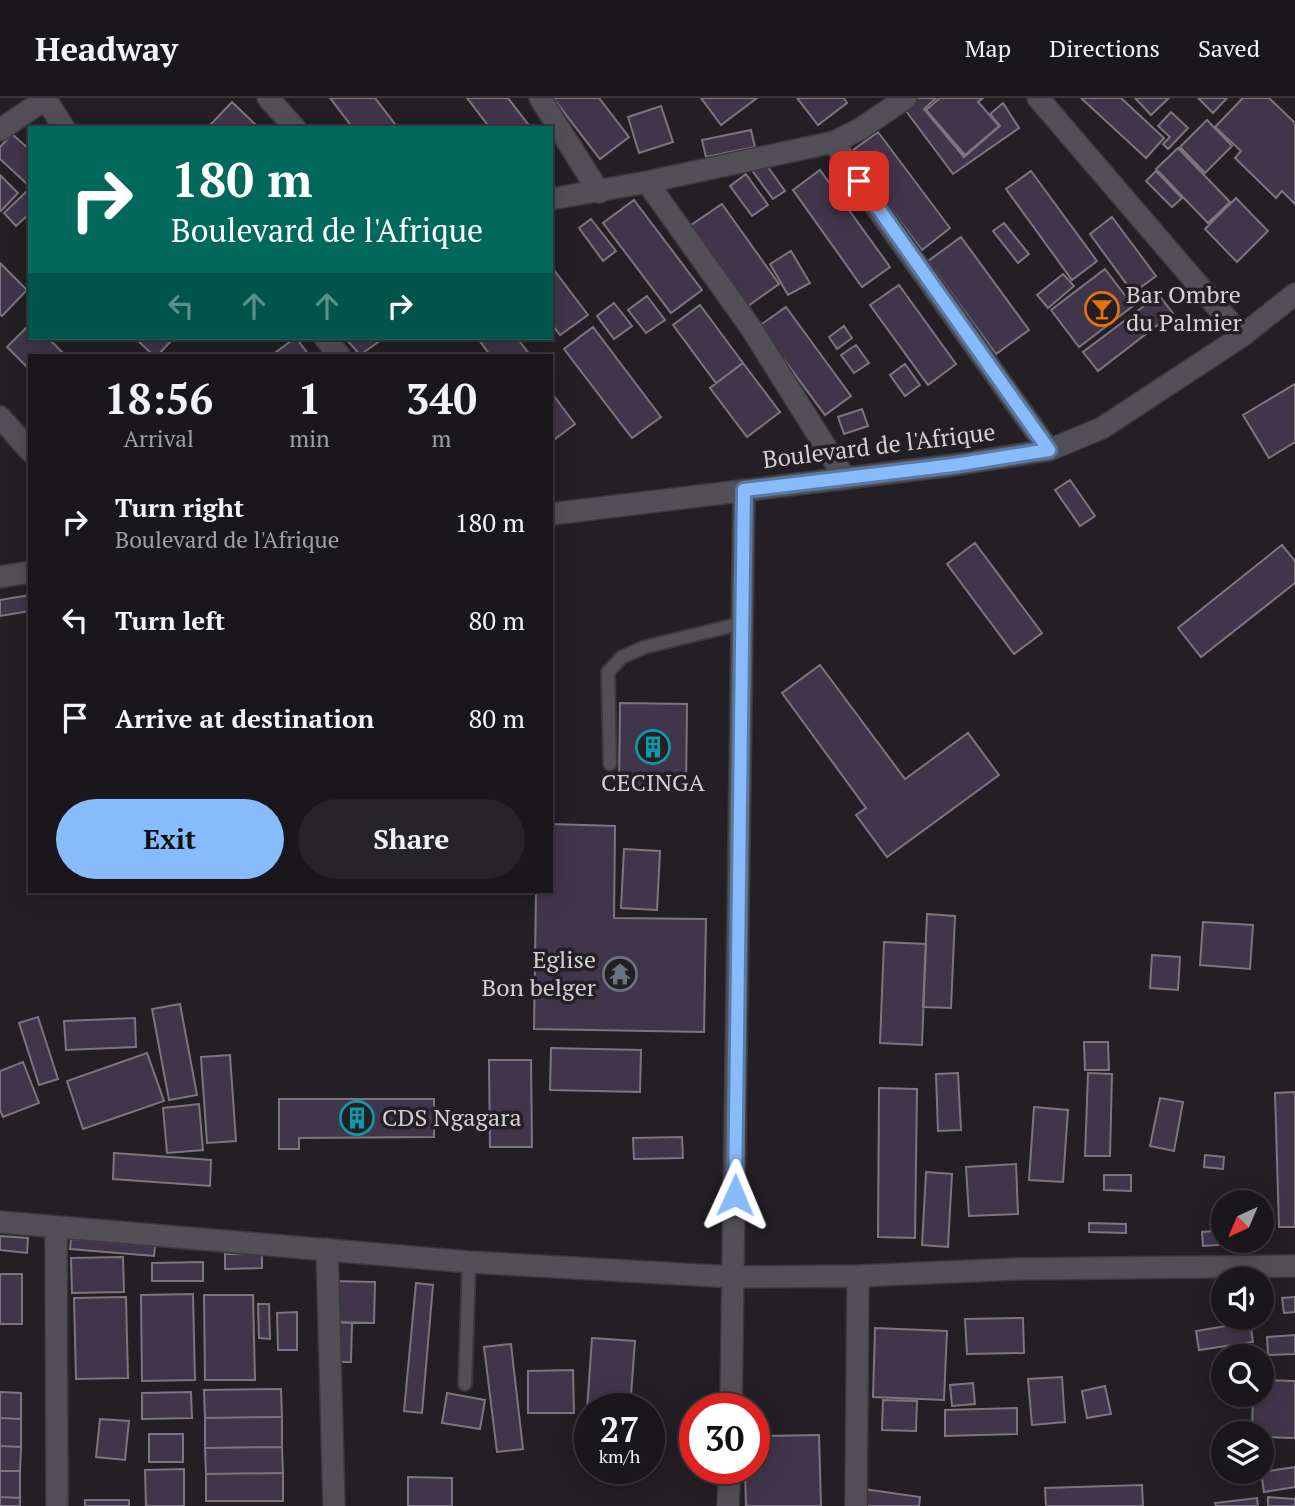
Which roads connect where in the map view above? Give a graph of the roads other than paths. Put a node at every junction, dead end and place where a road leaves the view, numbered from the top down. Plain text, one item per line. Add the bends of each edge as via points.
1 (46, 98) edge
2 (268, 98) edge
3 (540, 98) edge
4 (906, 98) edge
5 (1038, 98) edge
6 (63, 126) edge
7 (293, 126) edge
8 (0, 130) edge
9 (834, 142) junction
10 (647, 183) junction
11 (599, 192) junction
12 (553, 200) edge
13 (1295, 294) edge
14 (1242, 336) junction
15 (327, 340) edge
16 (339, 354) edge
17 (0, 417) edge
18 (28, 449) edge
19 (1049, 450) junction
20 (845, 478) junction
21 (744, 490) junction
22 (553, 514) edge
23 (28, 572) edge
24 (0, 578) edge
25 (743, 623) junction
26 (610, 764) dead end
27 (0, 1223) edge
28 (56, 1227) junction
29 (327, 1249) junction
30 (469, 1262) junction
31 (1295, 1266) edge
32 (858, 1276) junction
33 (734, 1277) junction
34 (465, 1384) dead end
35 (732, 1393) edge
36 (729, 1484) edge
37 (57, 1506) edge
38 (334, 1506) edge
39 (728, 1506) edge
40 (856, 1506) edge

1 - 6 street
1 - 8 street
2 - 7 street
3 - 11 street
4 - 9 street
5 - 14 street
9 - 10 street
9 - 19 street
10 - 11 street
10 - 20 street via 751,328
11 - 12 street
13 - 14 street, Boulevard de l'Afrique
14 - 19 street, Boulevard de l'Afrique via 1102,428
15 - 16 street
17 - 18 street
19 - 20 street, Boulevard de l'Afrique
20 - 21 street, Boulevard de l'Afrique
21 - 22 street, Boulevard de l'Afrique
21 - 25 street
23 - 24 street
25 - 26 lane via 622,657 608,673
25 - 33 street
27 - 28 street
28 - 29 street
28 - 37 street
29 - 30 street
29 - 38 street
30 - 33 street
30 - 34 lane
31 - 32 street
32 - 33 street
32 - 40 street
33 - 35 street
36 - 39 street

